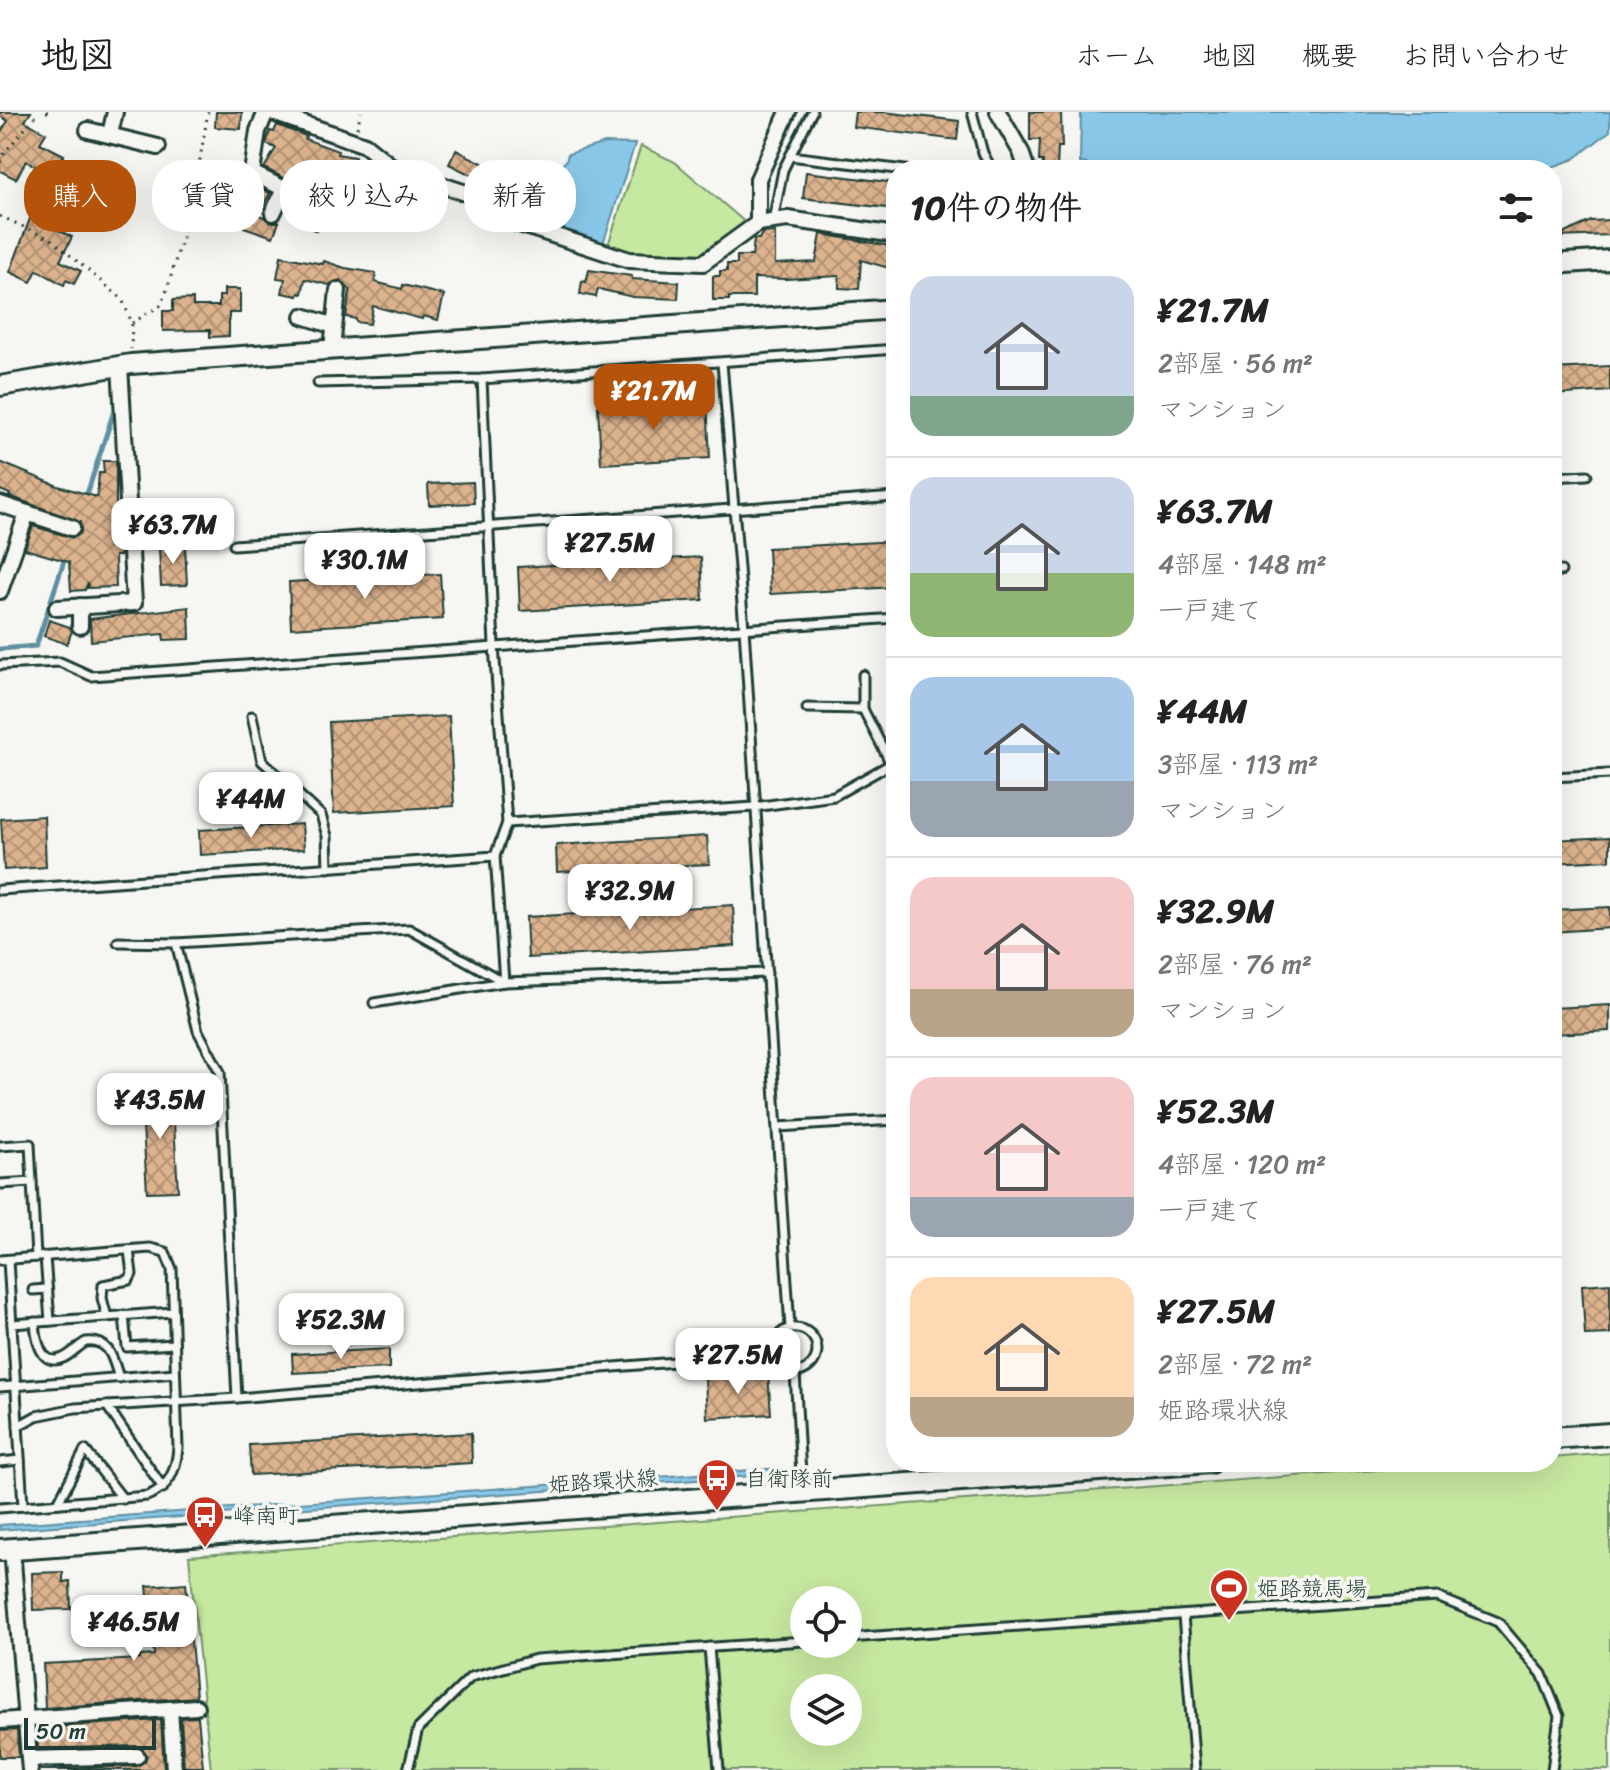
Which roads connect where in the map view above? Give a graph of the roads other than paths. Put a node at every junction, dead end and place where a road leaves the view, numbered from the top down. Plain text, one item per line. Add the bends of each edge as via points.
1 (115, 112) edge
2 (268, 112) edge
3 (788, 112) edge
4 (812, 112) edge
5 (966, 112) edge
6 (972, 112) edge
7 (998, 112) edge
8 (88, 130) dead end
9 (110, 134) junction
10 (158, 147) dead end
11 (790, 156) junction
12 (987, 160) edge
13 (1024, 160) edge
14 (886, 168) edge
15 (280, 187) edge
16 (280, 198) edge
17 (273, 213) dead end
18 (773, 221) junction
19 (758, 223) junction
20 (886, 234) edge
21 (1610, 260) edge
22 (1562, 263) edge
23 (338, 290) dead end
24 (886, 310) edge
25 (303, 316) dead end
26 (334, 326) junction
27 (332, 349) junction
28 (886, 350) edge
29 (722, 363) junction
30 (126, 365) junction
31 (482, 379) junction
32 (318, 383) dead end
33 (0, 386) edge
34 (1587, 475) dead end
35 (1562, 476) edge
36 (886, 498) edge
37 (0, 504) edge
38 (734, 509) junction
39 (27, 513) junction
40 (490, 527) junction
41 (72, 528) dead end
42 (234, 545) dead end
43 (0, 591) edge
44 (80, 606) junction
45 (57, 608) dead end
46 (886, 619) edge
47 (80, 626) dead end
48 (744, 628) junction
49 (494, 646) junction
50 (0, 665) edge
51 (863, 675) dead end
52 (807, 708) dead end
53 (863, 709) junction
54 (252, 716) dead end
55 (886, 750) edge
56 (886, 766) edge
57 (1610, 774) edge
58 (1562, 776) edge
59 (754, 807) junction
60 (507, 823) junction
61 (495, 856) junction
62 (328, 868) junction
63 (0, 890) edge
64 (118, 942) dead end
65 (176, 943) junction
66 (767, 973) junction
67 (504, 982) junction
68 (374, 1003) dead end
69 (886, 1121) edge
70 (778, 1127) junction
71 (0, 1146) edge
72 (32, 1182) junction
73 (0, 1184) edge
74 (129, 1250) junction
75 (41, 1257) junction
76 (4, 1260) edge
77 (47, 1289) junction
78 (33, 1290) dead end
79 (11, 1312) junction
80 (173, 1312) junction
81 (0, 1313) edge
82 (124, 1315) junction
83 (107, 1317) junction
84 (50, 1321) junction
85 (35, 1322) junction
86 (12, 1324) junction
87 (790, 1328) junction
88 (174, 1344) junction
89 (772, 1354) junction
90 (175, 1373) junction
91 (795, 1373) junction
92 (119, 1378) junction
93 (16, 1386) junction
94 (0, 1387) edge
95 (237, 1398) junction
96 (176, 1402) junction
97 (107, 1406) junction
98 (18, 1426) junction
99 (1610, 1434) edge
100 (1562, 1437) edge
101 (20, 1460) junction
102 (0, 1462) edge
103 (1069, 1472) edge
104 (163, 1488) junction
105 (802, 1491) junction
106 (123, 1499) junction
107 (58, 1503) junction
108 (23, 1506) junction
109 (0, 1508) edge
110 (6, 1550) edge
111 (1183, 1615) junction
112 (862, 1637) edge
113 (790, 1642) edge
114 (709, 1647) junction
115 (196, 1707) dead end
116 (170, 1709) junction
117 (26, 1718) junction
118 (0, 1721) edge
119 (137, 1756) dead end
120 (30, 1765) edge
121 (174, 1770) edge
122 (408, 1770) edge
123 (719, 1770) edge
124 (1195, 1770) edge
125 (1552, 1770) edge

1 - 9 street
2 - 15 street via 258,131 252,173
2 - 19 street via 365,145 396,170 469,194 504,219 629,260 703,263
3 - 19 street via 758,179
4 - 11 lane
5 - 6 lane
6 - 12 lane
7 - 13 street
8 - 9 street
9 - 10 street
11 - 14 lane
11 - 18 lane
16 - 17 street
18 - 19 street
18 - 20 street
21 - 22 street
23 - 26 street
24 - 27 street
25 - 26 street
26 - 27 street
27 - 30 street
28 - 29 lane
29 - 31 lane
29 - 38 lane
30 - 33 street
30 - 44 street via 134,603
31 - 32 lane
31 - 40 lane
34 - 35 lane
36 - 38 lane
37 - 39 street
38 - 40 lane
38 - 48 lane
39 - 41 street
39 - 43 street
40 - 42 lane
40 - 49 lane
44 - 45 street
44 - 47 street
46 - 48 lane
48 - 49 lane
48 - 59 lane
49 - 50 lane via 91,676 60,662
49 - 60 lane
51 - 53 lane
52 - 53 lane
53 - 55 lane
54 - 62 lane via 262,761 321,815
56 - 59 lane via 834,796
57 - 58 lane
59 - 60 lane
59 - 66 lane
60 - 61 lane
61 - 62 lane
61 - 67 lane
62 - 63 lane
64 - 65 lane
65 - 67 lane via 409,929
65 - 95 lane via 198,1031 220,1072
66 - 67 lane
66 - 70 lane
67 - 68 lane
69 - 70 lane
70 - 87 lane
71 - 72 lane via 30,1144
72 - 73 lane
72 - 75 lane
74 - 75 lane
74 - 80 lane via 165,1252 172,1264
74 - 83 lane via 129,1280 103,1285
75 - 76 lane
75 - 77 lane
76 - 79 lane
77 - 78 lane
77 - 84 lane
79 - 81 lane
79 - 86 lane
80 - 82 lane
80 - 88 lane
82 - 83 lane
82 - 88 lane via 127,1347
83 - 84 lane
84 - 85 lane
85 - 86 lane
85 - 92 lane via 39,1349 45,1355 61,1359 86,1342 104,1345
86 - 93 lane
87 - 89 lane via 779,1333
87 - 91 lane via 810,1333 816,1342 814,1363
88 - 90 lane
89 - 91 lane via 784,1371
89 - 95 lane
90 - 92 lane
90 - 96 lane
91 - 105 lane
92 - 93 lane
93 - 94 lane
93 - 98 lane
95 - 96 lane
96 - 97 lane
96 - 104 lane via 177,1464
97 - 98 lane via 36,1416
97 - 104 lane
98 - 101 lane
99 - 100 main road
101 - 102 lane
101 - 108 lane
103 - 105 main road, 姫路環状線
104 - 106 lane
105 - 110 main road, 姫路環状線
106 - 107 lane
106 - 107 lane via 85,1450
107 - 108 lane
108 - 109 lane
110 - 117 street
111 - 112 lane
111 - 124 lane
111 - 125 lane via 1437,1597 1498,1622 1542,1674 1559,1716
113 - 114 lane
114 - 122 lane via 536,1659 471,1677 418,1729
114 - 123 lane
115 - 116 street
116 - 117 street
116 - 121 street
117 - 118 street
117 - 120 street
119 - 120 street

